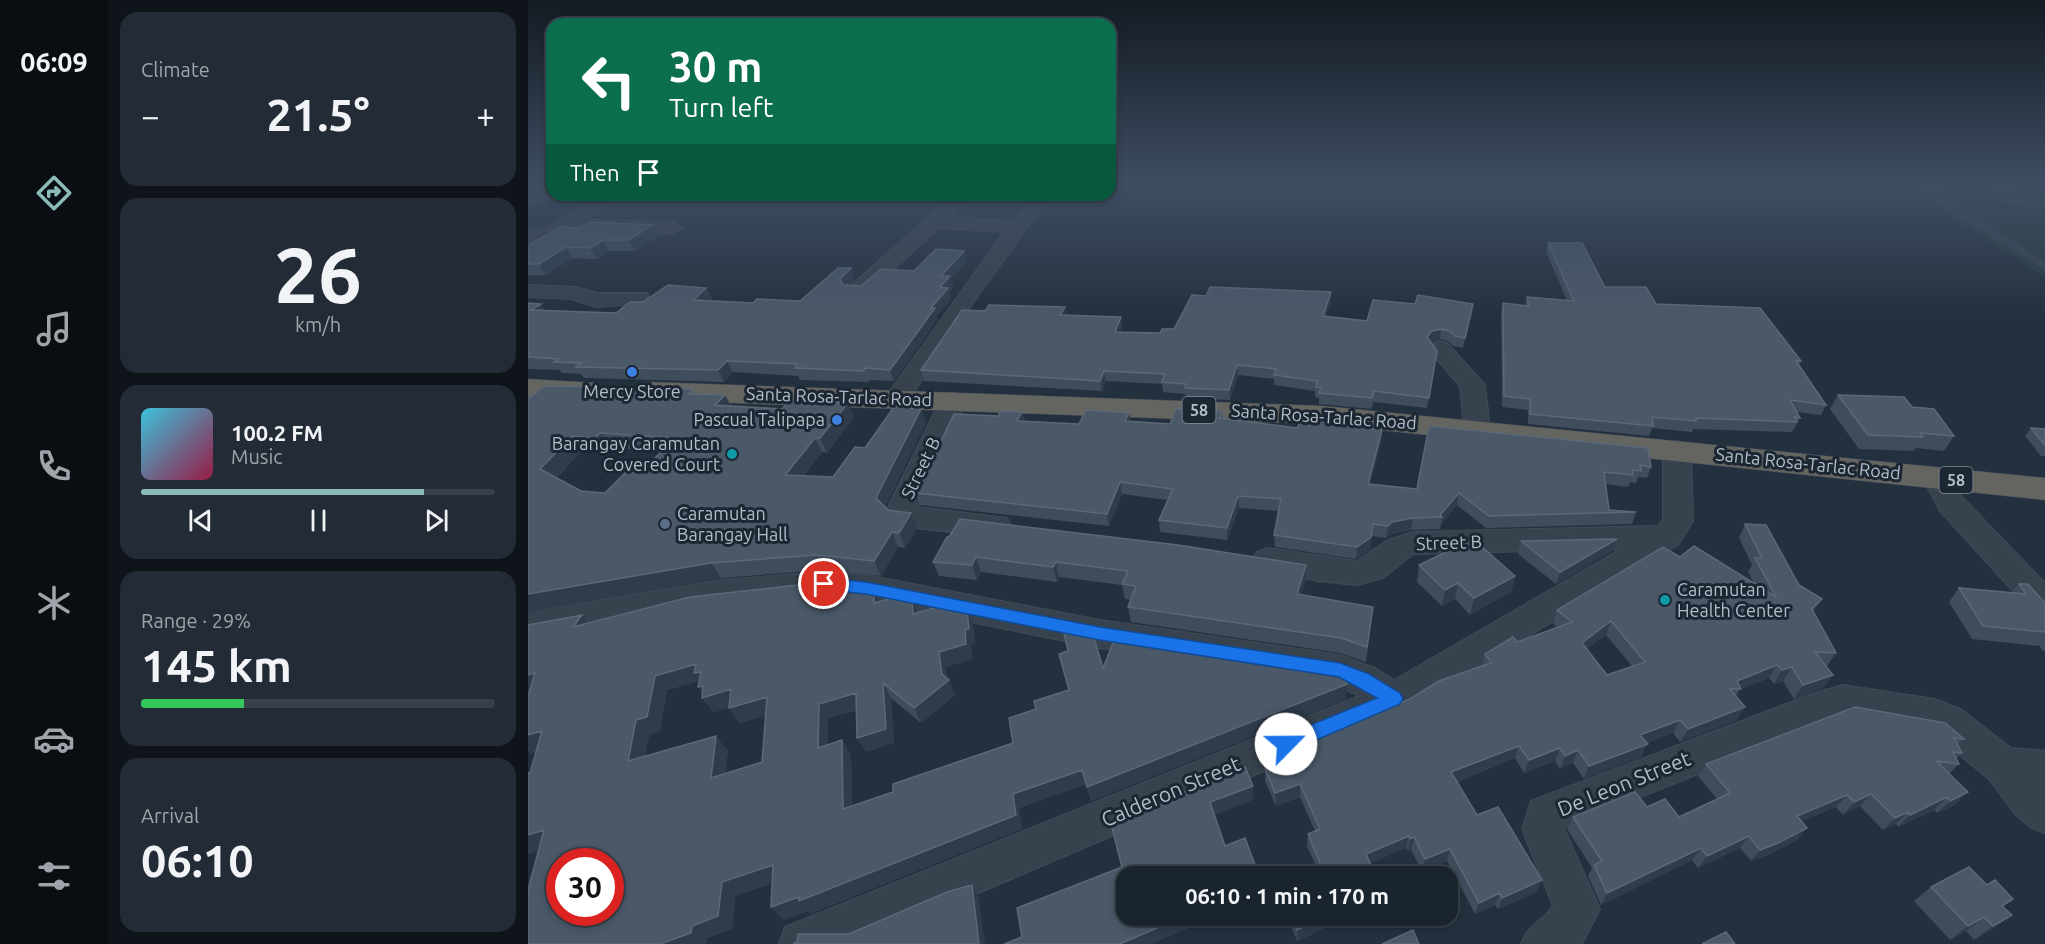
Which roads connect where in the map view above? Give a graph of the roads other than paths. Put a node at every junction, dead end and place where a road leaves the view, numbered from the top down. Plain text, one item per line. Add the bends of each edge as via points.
1 (641, 229) edge
2 (927, 229) edge
3 (1016, 229) edge
4 (1987, 229) edge
5 (547, 232) edge
6 (528, 248) edge
7 (2033, 258) junction
8 (2045, 258) edge
9 (2045, 266) edge
10 (857, 290) edge
11 (528, 291) edge
12 (639, 298) dead end
13 (1439, 348) dead end
14 (528, 388) edge
15 (897, 399) junction
16 (953, 401) junction
17 (1478, 429) junction
18 (1677, 450) junction
19 (1936, 477) junction
20 (2045, 489) edge
21 (1021, 528) edge
22 (1667, 537) junction
23 (1239, 556) edge
24 (2041, 597) edge
25 (528, 626) edge
26 (1394, 699) junction
27 (2003, 766) junction
28 (2045, 769) edge
29 (2045, 813) edge
30 (802, 944) edge
31 (1544, 944) edge

1 - 5 street
2 - 10 street
3 - 15 street
4 - 7 lane
5 - 6 street
7 - 8 lane
7 - 9 lane
11 - 12 street via 575,293 595,300
13 - 17 street via 1472,385
14 - 15 highway, Santa Rosa-Tarlac Road / 58
15 - 16 highway, Santa Rosa-Tarlac Road / 58
16 - 17 highway, Santa Rosa-Tarlac Road / 58 via 1323,415
16 - 21 street, Street B via 900,513
17 - 18 highway, Santa Rosa-Tarlac Road / 58
18 - 19 highway, Santa Rosa-Tarlac Road / 58
18 - 22 street via 1678,521
19 - 20 highway, Santa Rosa-Tarlac Road / 58
19 - 24 street via 1951,504
22 - 23 street, Street B via 1412,543 1398,546 1375,567 1357,573
22 - 26 street, Calderon Street
25 - 26 street via 721,593 791,585 852,586 1100,634 1340,670
26 - 30 street, Calderon Street
27 - 28 street
27 - 29 street
27 - 31 street, De Leon Street via 1935,716 1844,701 1831,704 1546,815 1543,829 1577,909 1557,939

